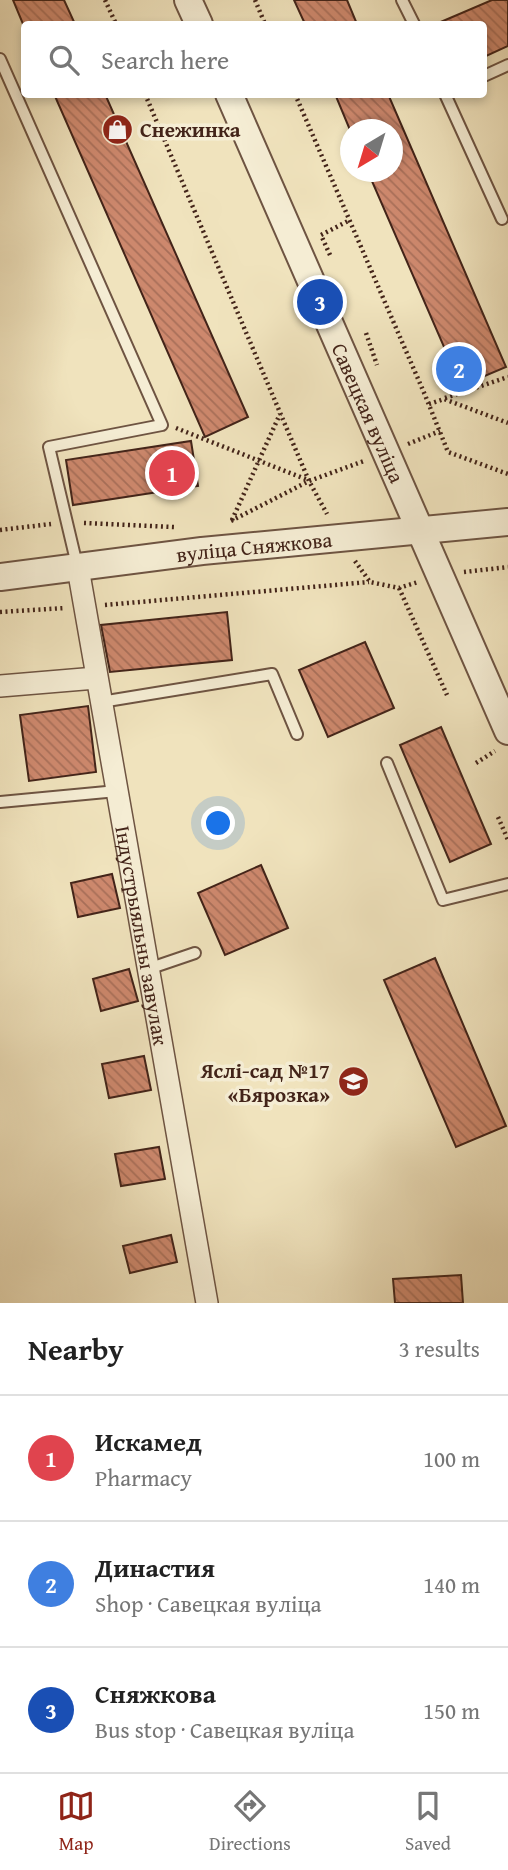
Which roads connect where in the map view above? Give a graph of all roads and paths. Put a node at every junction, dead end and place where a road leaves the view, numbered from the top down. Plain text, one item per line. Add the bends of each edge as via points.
1 (105, 0) edge
2 (188, 0) edge
3 (255, 0) edge
4 (402, 0) edge
5 (115, 21) edge
6 (198, 21) edge
7 (264, 21) edge
8 (412, 21) edge
9 (0, 59) edge
10 (508, 65) edge
11 (487, 75) edge
12 (147, 98) edge
13 (231, 98) edge
14 (297, 98) edge
15 (448, 98) edge
16 (505, 218) edge
17 (350, 220) junction
18 (508, 232) edge
19 (330, 255) dead end
20 (508, 377) edge
21 (444, 399) junction
22 (429, 404) junction
23 (280, 414) junction
24 (508, 424) edge
25 (162, 425) junction
26 (440, 431) junction
27 (386, 454) junction
28 (259, 461) junction
29 (508, 474) edge
30 (309, 481) junction
31 (508, 522) edge
32 (421, 532) junction
33 (340, 538) junction
34 (508, 566) edge
35 (78, 568) junction
36 (440, 576) junction
37 (0, 577) edge
38 (370, 582) junction
39 (399, 588) junction
40 (84, 607) junction
41 (0, 612) edge
42 (96, 678) junction
43 (0, 686) edge
44 (447, 695) dead end
45 (101, 702) junction
46 (298, 734) dead end
47 (503, 741) edge
48 (387, 763) dead end
49 (475, 763) dead end
50 (117, 791) junction
51 (0, 802) edge
52 (498, 817) dead end
53 (508, 840) edge
54 (508, 884) edge
55 (195, 953) dead end
56 (148, 969) junction
57 (207, 1303) edge

1 - 5 path
2 - 6 street
3 - 7 path
4 - 8 lane
9 - 25 lane
10 - 11 lane
12 - 23 path
13 - 27 street, Савецкая вуліца
14 - 17 path
15 - 16 lane
16 - 18 lane
17 - 19 path via 320,235
17 - 22 path
20 - 21 path
21 - 22 path
21 - 24 path
22 - 26 path
23 - 28 path
23 - 30 path
25 - 28 path
25 - 35 lane via 49,447
26 - 27 path
26 - 29 path via 448,452
27 - 30 path
27 - 32 street, Савецкая вуліца
28 - 30 path
28 - 30 path via 231,521
30 - 33 path
31 - 32 street, вуліца Сняжкова
32 - 33 street, вуліца Сняжкова
32 - 36 street, Савецкая вуліца
33 - 35 street, вуліца Сняжкова
33 - 38 path
34 - 36 path
35 - 37 street, вуліца Сняжкова
35 - 40 street, Індустрыяльны завулак
36 - 39 path
36 - 47 street, Савецкая вуліца
38 - 39 path
38 - 40 path
39 - 44 path
40 - 41 path
40 - 42 street, Індустрыяльны завулак
42 - 43 street
42 - 45 street, Індустрыяльны завулак
45 - 46 lane via 272,674
45 - 50 street, Індустрыяльны завулак
47 - 49 path
48 - 54 lane via 443,900
50 - 51 lane
50 - 56 street, Індустрыяльны завулак
52 - 53 path
55 - 56 lane
56 - 57 street, Індустрыяльны завулак

